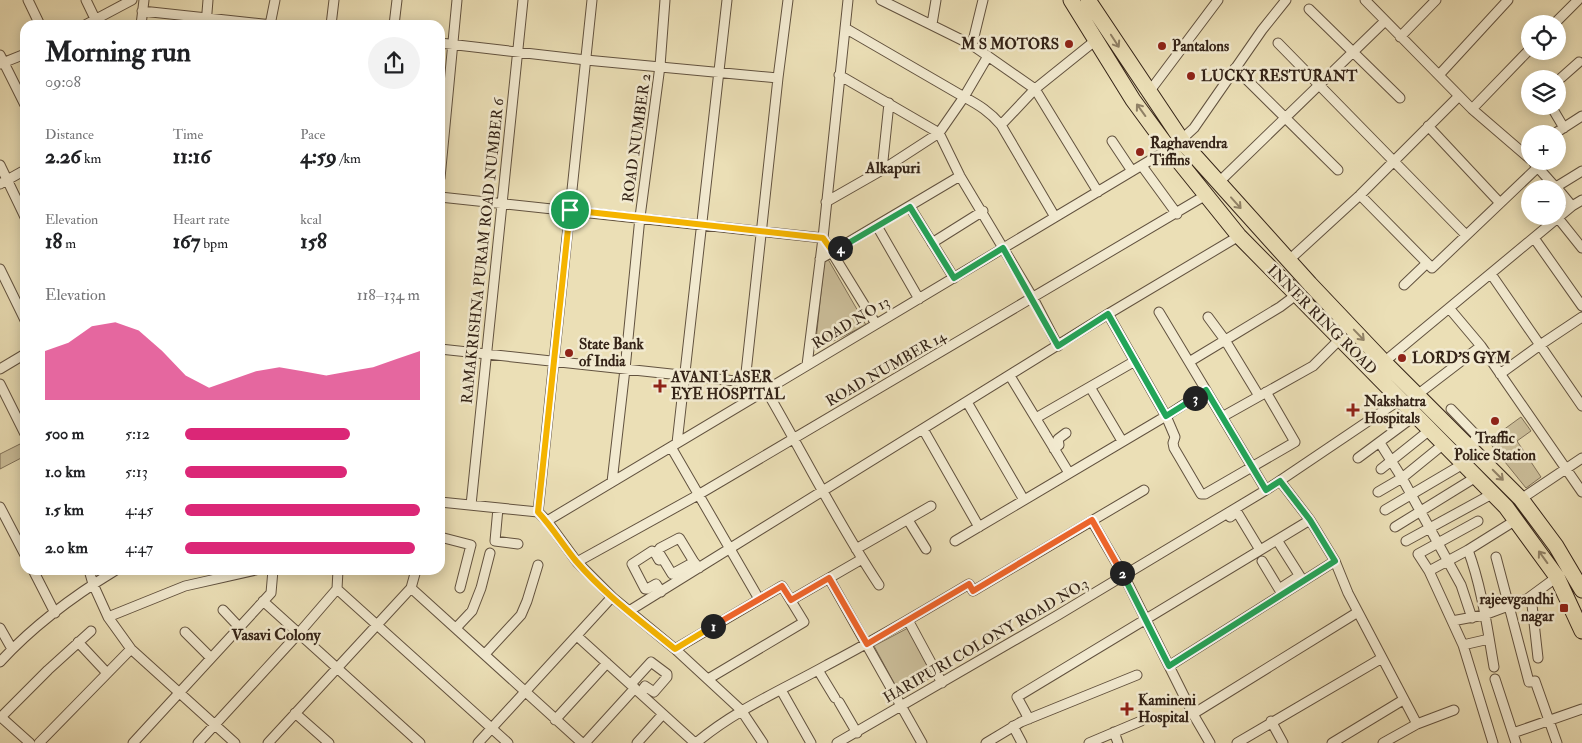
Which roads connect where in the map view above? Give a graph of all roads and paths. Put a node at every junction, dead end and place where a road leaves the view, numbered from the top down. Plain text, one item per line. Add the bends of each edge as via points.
1 (28, 0) edge
2 (86, 0) edge
3 (132, 0) edge
4 (144, 0) edge
5 (208, 0) edge
6 (275, 0) edge
7 (334, 0) edge
8 (397, 0) edge
9 (457, 0) edge
10 (523, 0) edge
11 (592, 0) edge
12 (665, 0) edge
13 (727, 0) edge
14 (788, 0) edge
15 (848, 0) edge
16 (881, 0) edge
17 (936, 0) edge
18 (983, 0) edge
19 (1071, 0) edge
20 (1088, 0) edge
21 (1218, 0) edge
22 (1286, 0) edge
23 (1436, 0) edge
24 (1508, 0) edge
25 (1578, 0) edge
26 (1367, 1) edge
27 (1310, 9) dead end
28 (142, 11) junction
29 (1563, 15) edge
30 (38, 20) edge
31 (96, 20) edge
32 (100, 20) edge
33 (141, 20) edge
34 (194, 20) edge
35 (206, 20) edge
36 (272, 20) edge
37 (332, 20) edge
38 (395, 20) edge
39 (1385, 21) junction
40 (932, 24) junction
41 (845, 28) junction
42 (1400, 37) junction
43 (1096, 40) junction
44 (445, 43) edge
45 (1278, 43) dead end
46 (452, 44) junction
47 (972, 46) junction
48 (518, 51) junction
49 (1353, 52) junction
50 (20, 55) edge
51 (988, 56) junction
52 (1521, 58) edge
53 (586, 60) junction
54 (1, 61) edge
55 (1581, 63) edge
56 (660, 66) junction
57 (1235, 68) junction
58 (719, 72) junction
59 (1566, 74) edge
60 (839, 75) junction
61 (1439, 75) junction
62 (778, 78) junction
63 (1319, 85) junction
64 (1035, 89) junction
65 (1149, 92) junction
66 (20, 96) edge
67 (1459, 96) junction
68 (964, 97) junction
69 (1400, 98) dead end
70 (888, 103) junction
71 (1472, 109) junction
72 (1582, 116) edge
73 (1285, 118) junction
74 (445, 122) edge
75 (1001, 125) junction
76 (1428, 126) junction
77 (1566, 127) edge
78 (939, 133) junction
79 (1112, 141) dead end
80 (1175, 145) junction
81 (1521, 150) edge
82 (1394, 161) junction
83 (0, 165) edge
84 (1142, 166) junction
85 (882, 170) junction
86 (1338, 170) dead end
87 (1523, 170) edge
88 (1541, 170) edge
89 (1582, 171) edge
90 (1132, 172) junction
91 (20, 173) edge
92 (960, 176) junction
93 (1550, 180) edge
94 (4, 182) edge
95 (1566, 182) edge
96 (1218, 183) junction
97 (1098, 192) junction
98 (1206, 195) junction
99 (1360, 195) junction
100 (445, 198) edge
101 (1566, 199) edge
102 (1582, 200) edge
103 (826, 202) junction
104 (1500, 203) junction
105 (502, 204) junction
106 (1572, 206) junction
107 (910, 207) junction
108 (20, 209) edge
109 (570, 210) junction
110 (1566, 211) edge
111 (983, 212) junction
112 (1177, 214) junction
113 (640, 217) junction
114 (1055, 217) junction
115 (700, 225) junction
116 (1550, 225) edge
117 (1564, 225) edge
118 (877, 226) junction
119 (761, 232) junction
120 (1466, 235) junction
121 (1239, 236) junction
122 (823, 238) junction
123 (1534, 238) junction
124 (932, 243) junction
125 (1003, 248) junction
126 (1582, 248) edge
127 (833, 252) junction
128 (820, 259) junction
129 (1288, 261) junction
130 (1427, 263) junction
131 (0, 269) edge
132 (1491, 274) junction
133 (954, 278) junction
134 (1404, 285) dead end
135 (1296, 295) junction
136 (919, 298) junction
137 (1033, 298) junction
138 (1582, 306) edge
139 (1449, 308) junction
140 (20, 310) edge
141 (1159, 312) dead end
142 (1108, 314) junction
143 (1208, 317) dead end
144 (1341, 317) junction
145 (1582, 317) edge
146 (1321, 319) junction
147 (876, 324) junction
148 (1340, 339) junction
149 (1225, 340) junction
150 (1540, 345) junction
151 (1058, 346) junction
152 (1481, 346) junction
153 (445, 350) edge
154 (486, 354) junction
155 (20, 357) edge
156 (554, 361) junction
157 (1135, 361) junction
158 (1189, 362) junction
159 (1384, 362) junction
160 (807, 365) junction
161 (0, 369) edge
162 (625, 369) junction
163 (1500, 374) junction
164 (683, 375) junction
165 (1010, 376) junction
166 (745, 382) junction
167 (0, 384) edge
168 (1090, 387) junction
169 (769, 388) junction
170 (1206, 390) junction
171 (1263, 394) junction
172 (1417, 395) junction
173 (1401, 400) junction
174 (967, 402) junction
175 (1582, 406) edge
176 (1451, 409) dead end
177 (1416, 414) junction
178 (1166, 416) junction
179 (1222, 417) junction
180 (1036, 418) junction
181 (20, 424) edge
182 (923, 429) junction
183 (1431, 429) junction
184 (1066, 433) dead end
185 (794, 438) junction
186 (1122, 441) junction
187 (1380, 443) junction
188 (1445, 444) junction
189 (674, 445) junction
190 (1468, 447) junction
191 (1054, 449) junction
192 (1358, 458) dead end
193 (1582, 458) edge
194 (1392, 461) junction
195 (1464, 464) junction
196 (1253, 467) junction
197 (1567, 468) junction
198 (1381, 469) dead end
199 (1069, 473) junction
200 (1476, 476) junction
201 (1402, 478) junction
202 (1280, 481) junction
203 (612, 482) junction
204 (1144, 490) dead end
205 (1266, 490) junction
206 (822, 492) junction
207 (1378, 492) dead end
208 (1582, 492) edge
209 (1411, 494) junction
210 (1492, 494) junction
211 (698, 495) junction
212 (1522, 499) junction
213 (1024, 500) junction
214 (445, 502) edge
215 (471, 504) junction
216 (931, 506) dead end
217 (0, 507) edge
218 (498, 508) junction
219 (1385, 510) dead end
220 (1236, 511) junction
221 (538, 512) junction
222 (1420, 512) junction
223 (908, 520) junction
224 (1092, 520) junction
225 (1310, 520) junction
226 (1516, 520) junction
227 (547, 521) junction
228 (1478, 521) dead end
229 (1218, 524) dead end
230 (979, 527) junction
231 (1395, 527) dead end
232 (1429, 528) junction
233 (445, 538) edge
234 (1277, 540) junction
235 (955, 541) dead end
236 (1406, 541) dead end
237 (1438, 543) junction
238 (518, 544) dead end
239 (20, 545) edge
240 (730, 549) junction
241 (856, 549) junction
242 (926, 549) dead end
243 (1260, 550) junction
244 (1468, 550) junction
245 (490, 553) dead end
246 (1496, 557) dead end
247 (862, 559) junction
248 (1447, 560) junction
249 (1262, 561) dead end
250 (1335, 561) junction
251 (577, 562) junction
252 (538, 565) dead end
253 (1429, 571) junction
254 (36, 575) edge
255 (90, 575) edge
256 (108, 575) edge
257 (234, 575) edge
258 (273, 575) edge
259 (338, 575) edge
260 (415, 575) edge
261 (1124, 576) junction
262 (1557, 577) junction
263 (829, 578) junction
264 (1301, 579) junction
265 (93, 584) junction
266 (673, 584) junction
267 (878, 585) dead end
268 (411, 588) junction
269 (460, 588) dead end
270 (337, 589) junction
271 (1582, 590) edge
272 (1281, 591) junction
273 (661, 592) junction
274 (1531, 596) junction
275 (612, 597) junction
276 (759, 599) junction
277 (791, 600) junction
278 (263, 601) junction
279 (1510, 606) junction
280 (223, 610) dead end
281 (629, 611) junction
282 (1358, 612) junction
283 (55, 613) junction
284 (1484, 616) junction
285 (108, 617) junction
286 (1472, 618) junction
287 (1146, 619) junction
288 (908, 620) junction
289 (1452, 621) junction
290 (378, 624) junction
291 (239, 627) junction
292 (0, 628) edge
293 (456, 628) junction
294 (90, 631) dead end
295 (1582, 631) edge
296 (185, 632) dead end
297 (299, 633) junction
298 (577, 636) junction
299 (1489, 639) junction
300 (78, 642) junction
301 (867, 644) junction
302 (1464, 645) junction
303 (131, 649) junction
304 (675, 649) junction
305 (12, 650) junction
306 (485, 654) junction
307 (211, 658) junction
308 (1382, 658) junction
309 (1538, 658) dead end
310 (0, 662) edge
311 (607, 663) junction
312 (1169, 666) junction
313 (1494, 667) dead end
314 (337, 668) junction
315 (818, 670) junction
316 (107, 673) junction
317 (1136, 675) dead end
318 (708, 679) junction
319 (1495, 679) dead end
320 (942, 683) junction
321 (635, 688) junction
322 (526, 690) junction
323 (782, 690) junction
324 (180, 693) junction
325 (1403, 700) junction
326 (901, 706) junction
327 (1582, 709) edge
328 (741, 710) junction
329 (1454, 710) dead end
330 (295, 713) junction
331 (663, 714) junction
332 (1193, 714) junction
333 (1, 717) edge
334 (1029, 719) junction
335 (555, 720) junction
336 (1549, 720) junction
337 (1141, 721) dead end
338 (1271, 722) junction
339 (215, 724) junction
340 (1417, 724) junction
341 (1013, 726) junction
342 (492, 728) junction
343 (1114, 732) junction
344 (1514, 733) junction
345 (856, 737) edge
346 (30, 743) edge
347 (39, 743) edge
348 (133, 743) edge
349 (198, 743) edge
350 (235, 743) edge
351 (268, 743) edge
352 (329, 743) edge
353 (420, 743) edge
354 (478, 743) edge
355 (508, 743) edge
356 (584, 743) edge
357 (637, 743) edge
358 (696, 743) edge
359 (763, 743) edge
360 (811, 743) edge
361 (838, 743) edge
362 (922, 743) edge
363 (986, 743) edge
364 (1022, 743) edge
365 (1089, 743) edge
366 (1118, 743) edge
367 (1210, 743) edge
368 (1236, 743) edge
369 (1283, 743) edge
370 (1332, 743) edge
371 (1383, 743) edge
372 (1493, 743) edge
373 (1516, 743) edge
374 (1557, 743) edge

1 - 30 street
2 - 31 street
3 - 32 street
4 - 28 street
5 - 35 street
6 - 36 street
7 - 37 street
8 - 38 street
9 - 46 street
10 - 48 street, RAMAKRISHNA PURAM ROAD NUMBER 6
11 - 53 street
12 - 56 street, ROAD NUMBER 2
13 - 58 street
14 - 62 street
15 - 41 street
16 - 40 street
17 - 40 street
18 - 47 street
19 - 43 highway, INNER RING ROAD
20 -> 65 highway, INNER RING ROAD
21 - 65 street
22 - 57 street, ROAD NO 13
23 - 42 street
24 - 61 street
25 - 29 street
26 - 39 street
27 - 49 street
28 - 33 street
28 - 34 street
39 - 42 street
39 - 49 street
40 - 47 street
41 - 60 street
41 - 68 street
42 - 61 street
43 - 64 street
80 -> 43 highway, INNER RING ROAD via 1133,100
44 - 46 street
45 - 63 street
46 - 48 street
46 - 74 street
47 - 51 street
48 - 53 street
48 - 105 street, RAMAKRISHNA PURAM ROAD NUMBER 6
49 - 63 street
49 - 69 street
50 - 54 street
51 - 64 street
51 - 68 street
52 - 71 street
53 - 56 street
53 - 109 street
54 - 66 street
55 - 59 street
56 - 58 street
56 - 113 street, ROAD NUMBER 2
57 - 73 street
57 - 80 street, ROAD NO 13 via 1194,128
58 - 62 street
58 - 115 street
60 - 70 street
60 - 103 street
61 - 67 street
62 - 119 street
63 - 73 street
63 - 82 street
64 - 75 street
64 - 97 street
65 - 80 highway, INNER RING ROAD
67 - 71 street
67 - 76 street
68 - 75 street via 984,107
68 - 78 street
70 - 78 street
70 - 85 street
71 - 81 street
72 - 77 street
73 - 86 street
73 - 96 street
75 - 114 street
76 - 82 street
76 - 104 street
78 - 85 street
78 - 92 street
79 - 90 street
80 - 84 street, ROAD NO 13
80 - 96 highway, INNER RING ROAD
80 - 98 highway, INNER RING ROAD
82 - 99 street
82 - 120 street
83 - 94 street
84 - 90 street, ROAD NO 13
84 - 112 street
85 - 103 street
87 - 104 street
88 - 93 street
89 - 95 street
90 - 97 street, ROAD NO 13
91 - 94 street
92 - 107 street
92 - 111 street
94 - 108 street
96 -> 129 highway, INNER RING ROAD
97 - 114 street, ROAD NO 13
98 - 112 street, ROAD NUMBER 14
98 - 121 highway, INNER RING ROAD
99 - 129 street
99 - 130 street
100 - 105 street
101 - 106 street
102 - 106 street
103 - 122 street
104 - 120 street
105 - 109 street
105 - 154 street, RAMAKRISHNA PURAM ROAD NUMBER 6
106 - 110 street
107 - 118 street
107 - 124 street
109 - 113 street
109 - 156 street
111 - 124 street
111 - 125 street
112 - 137 street, ROAD NUMBER 14
113 - 115 street
113 - 162 street, ROAD NUMBER 2
114 - 125 street, ROAD NO 13
115 - 119 street
115 - 164 street
116 - 123 street
117 - 126 street
118 - 127 street
118 - 136 street
119 - 122 street
119 - 166 street
120 - 130 street via 1432,268
121 - 135 highway, INNER RING ROAD
121 - 142 street
122 - 127 street
122 - 128 street
123 - 132 street
123 - 138 street
124 - 133 street
125 - 133 street, ROAD NO 13
125 - 137 street
127 - 128 street
127 - 147 street
128 - 160 street
129 - 144 highway, INNER RING ROAD
130 - 134 street
131 - 140 street
132 - 139 street
132 - 150 street
133 - 136 street, ROAD NO 13
135 - 146 highway, INNER RING ROAD
135 - 149 street
136 - 147 street, ROAD NO 13
137 - 151 street
137 - 185 street, ROAD NUMBER 14
139 - 152 street
139 - 159 street
141 - 158 street
142 - 151 street
142 - 157 street
143 - 149 street
144 - 146 highway
144 -> 159 highway, INNER RING ROAD
145 - 150 street
146 - 148 highway, INNER RING ROAD
147 - 160 street, ROAD NO 13
148 - 171 street via 1313,366
148 - 173 highway, INNER RING ROAD
149 - 158 street
149 - 171 street
150 - 163 street
150 - 175 street
151 - 165 street
152 - 163 street
152 - 172 street
153 - 154 street
154 - 156 street
154 - 215 street, RAMAKRISHNA PURAM ROAD NUMBER 6
155 - 161 street
156 - 162 street
156 - 221 street
157 - 168 street
157 - 178 street
158 - 170 street
159 - 172 highway, INNER RING ROAD
160 - 169 street, ROAD NO 13
162 - 164 street
162 - 203 street, ROAD NUMBER 2
163 - 197 street
164 - 166 street
164 - 189 street
165 - 174 street
165 - 180 street
166 - 169 street
167 - 181 street
168 - 180 street
168 - 186 street
169 - 185 street
169 - 189 street, ROAD NO 13
170 - 178 street
170 - 179 street
171 - 179 street
171 - 196 street via 1294,442
172 - 190 highway, INNER RING ROAD
173 - 177 highway, INNER RING ROAD
173 - 202 street, HARIPURI COLONY ROAD NO.3
174 - 182 street
174 - 213 street
176 - 190 street via 1476,435
177 - 183 highway, INNER RING ROAD
177 - 187 street
178 - 186 street
178 - 196 street via 1175,437 1174,448 1202,494
179 - 196 street
180 - 191 street
182 - 206 street
182 - 230 street
183 - 188 highway, INNER RING ROAD
183 - 194 street
184 - 191 street via 1058,439 1059,445
185 - 206 street
185 - 211 street, ROAD NUMBER 14
186 - 199 street
187 - 192 street
187 - 194 street
188 - 195 highway, INNER RING ROAD
188 - 201 street
189 - 203 street, ROAD NO 13
189 - 211 street
190 -> 212 highway, INNER RING ROAD
191 - 199 street
193 - 197 street
194 - 198 street
194 - 201 street
195 - 200 highway, INNER RING ROAD
195 - 209 street
196 - 205 street
197 - 208 street
197 - 212 street
199 - 213 street
200 - 210 highway, INNER RING ROAD
200 - 222 street
201 - 207 street
201 - 209 street
202 - 205 street, HARIPURI COLONY ROAD NO.3
202 - 225 street
203 - 227 street, ROAD NO 13
204 - 224 street
205 - 220 street, HARIPURI COLONY ROAD NO.3
206 - 240 street
206 - 241 street via 832,516
209 - 219 street
209 - 222 street
210 - 226 highway, INNER RING ROAD
210 - 232 street
211 - 240 street
211 - 251 street, ROAD NUMBER 14
212 - 271 highway, INNER RING ROAD via 1556,546
213 - 230 street
214 - 215 street
215 - 218 street
216 - 223 street
217 - 239 street
218 - 221 street
218 - 238 street via 494,541
220 - 229 street
220 - 243 street
220 - 261 street, HARIPURI COLONY ROAD NO.3
221 - 227 street
222 - 231 street
222 - 232 street
223 - 241 street
223 - 242 street
224 - 261 street
224 - 288 street via 973,591 969,584
225 - 234 street
225 - 250 street
226 - 244 street
262 -> 226 highway, INNER RING ROAD
227 - 251 street
228 - 237 street
230 - 235 street
232 - 236 street
232 - 237 street
233 - 269 street via 471,546
234 - 243 street
234 - 264 street
237 - 248 street
237 - 253 street via 1418,554
240 - 266 street via 693,566
240 - 276 street
241 - 247 street
243 - 287 street
244 - 248 street
244 - 284 street via 1481,591
245 - 293 street via 472,611
246 - 279 street
247 - 263 street
247 - 267 street
248 - 253 street
248 - 286 street
249 - 272 street
250 - 264 street
250 - 282 street
251 - 275 street
252 - 306 street via 521,615
253 - 289 street
254 - 283 street
255 - 265 street
256 - 265 street
257 - 285 street via 185,586
258 - 278 street via 271,592
259 - 270 street
260 - 268 street
261 - 287 street
261 - 320 street, HARIPURI COLONY ROAD NO.3
262 - 274 street
262 - 295 highway, INNER RING ROAD
263 - 277 street
263 - 301 street
264 - 272 street
265 - 283 street
265 - 285 street
266 - 273 street
266 - 273 street via 654,552 632,563 646,589 656,584
268 - 290 street
268 - 293 street
270 - 290 street
270 - 297 street
272 - 312 street
273 - 281 street
274 - 279 street
274 - 309 street
275 - 281 street
275 - 298 street
276 - 277 street via 782,586
276 - 304 street
277 - 318 street via 804,622
278 - 291 street
278 - 297 street
279 - 284 street
279 - 336 street via 1529,682 1535,681
280 - 291 street
281 - 304 street
282 - 308 street
282 - 332 street
283 - 305 street
284 - 286 street
284 - 299 street
285 - 303 street
286 - 289 street
287 - 312 street
287 - 334 street via 1017,697
288 - 301 street
288 - 320 street
289 - 302 street
290 - 314 street
290 - 342 street
291 - 307 street
292 - 305 street
293 - 306 street
294 - 300 street
296 - 307 street
297 - 314 street
297 - 339 street
298 - 311 street
298 - 322 street
299 - 302 street
299 - 313 street
300 - 316 street
300 - 333 street
301 - 315 street
301 - 326 street
302 - 372 street
303 - 316 street
303 - 324 street
304 - 318 street
305 - 310 street
306 - 322 street
307 - 324 street
308 - 325 street
308 - 338 street
311 - 321 street
311 - 335 street
312 - 332 street
314 - 330 street
314 - 353 street
315 - 323 street
315 - 345 street
316 - 347 street
317 - 334 street
318 - 328 street
319 - 344 street
320 - 326 street, HARIPURI COLONY ROAD NO.3
321 - 331 street
321 - 356 street
322 - 335 street
322 - 342 street
323 - 328 street
323 - 360 street
324 - 339 street
324 - 348 street
325 - 340 street
325 - 370 street
326 - 345 street, HARIPURI COLONY ROAD NO.3
326 - 362 street
327 - 336 street
328 - 358 street
328 - 359 street
329 - 340 street
330 - 351 street
330 - 352 street
331 - 357 street
331 - 358 street
332 - 367 street
333 - 346 street
334 - 341 street
335 - 356 street
336 - 344 street
336 - 374 street
337 - 343 street
338 - 368 street
338 - 369 street
339 - 349 street
339 - 350 street
340 - 371 street
341 - 363 street
341 - 364 street
342 - 354 street
342 - 355 street
343 - 365 street
343 - 366 street
344 - 373 street
345 - 361 street, HARIPURI COLONY ROAD NO.3

